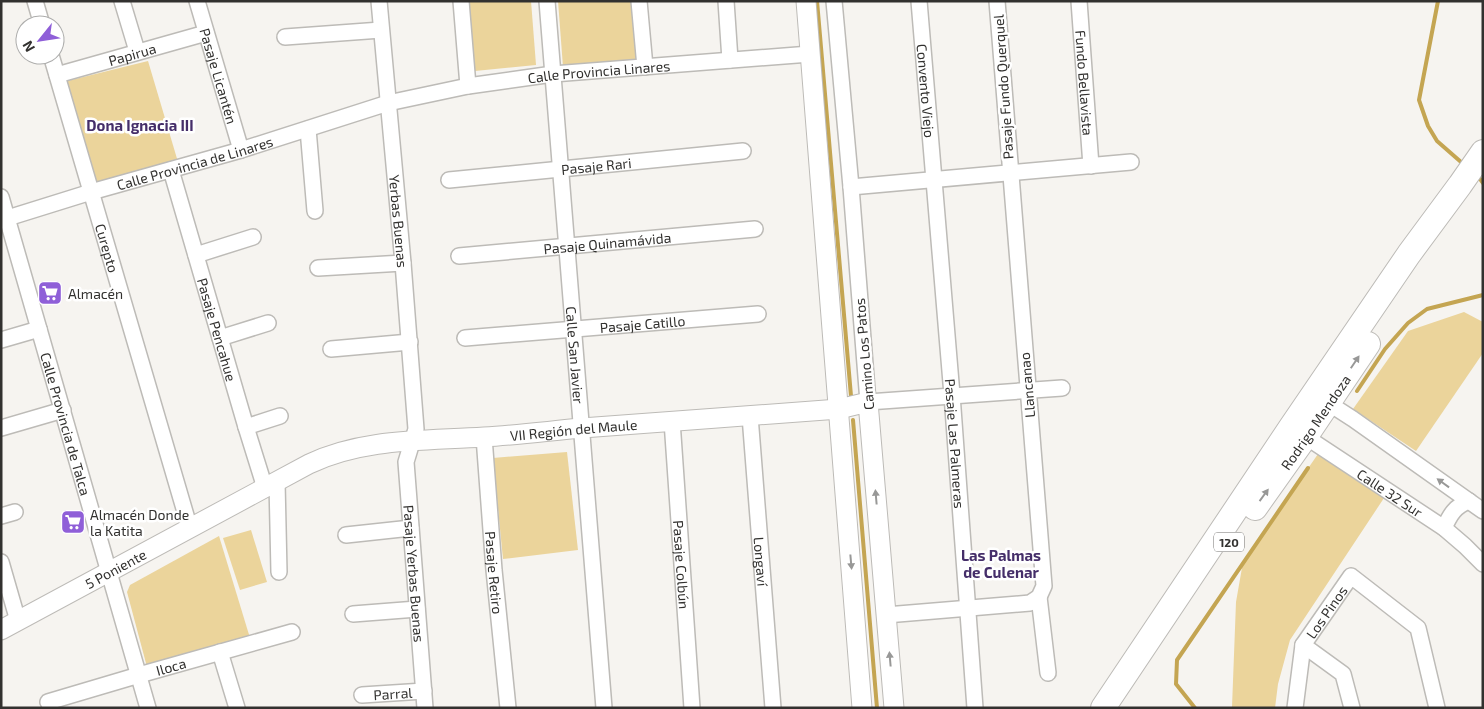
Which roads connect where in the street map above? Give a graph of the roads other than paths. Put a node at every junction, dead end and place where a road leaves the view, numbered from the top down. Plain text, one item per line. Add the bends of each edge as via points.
1 (35, 1) edge
2 (122, 1) edge
3 (198, 1) edge
4 (379, 1) edge
5 (461, 1) edge
6 (547, 1) edge
7 (639, 1) edge
8 (726, 1) edge
9 (806, 1) edge
10 (834, 1) edge
11 (919, 1) edge
12 (997, 1) edge
13 (1080, 1) edge
14 (39, 15) edge
15 (381, 30) junction
16 (206, 32) junction
17 (285, 37) dead end
18 (137, 51) junction
19 (810, 54) junction
20 (730, 60) junction
21 (54, 65) edge
22 (645, 67) junction
23 (553, 74) junction
24 (57, 75) junction
25 (468, 86) junction
26 (388, 103) junction
27 (308, 129) junction
28 (240, 150) junction
29 (743, 151) dead end
30 (1483, 152) edge
31 (1131, 162) dead end
32 (1091, 166) junction
33 (560, 168) junction
34 (171, 170) junction
35 (1010, 173) junction
36 (933, 179) junction
37 (449, 180) dead end
38 (851, 186) junction
39 (91, 192) junction
40 (1, 197) edge
41 (315, 211) dead end
42 (4, 219) edge
43 (755, 229) dead end
44 (252, 237) dead end
45 (567, 246) junction
46 (196, 255) junction
47 (459, 256) dead end
48 (403, 263) junction
49 (318, 268) dead end
50 (758, 314) dead end
51 (268, 323) dead end
52 (573, 328) junction
53 (39, 329) junction
54 (220, 338) junction
55 (465, 338) dead end
56 (1, 340) edge
57 (410, 342) junction
58 (331, 349) dead end
59 (1062, 388) dead end
60 (1027, 390) junction
61 (952, 395) junction
62 (1321, 398) junction
63 (868, 402) junction
64 (839, 409) junction
65 (62, 410) junction
66 (280, 416) dead end
67 (750, 416) junction
68 (672, 422) junction
69 (246, 427) junction
70 (1, 428) edge
71 (581, 428) junction
72 (1298, 432) junction
73 (484, 437) junction
74 (414, 441) junction
75 (310, 464) joint
76 (271, 485) junction
77 (1469, 501) junction
78 (1483, 511) edge
79 (411, 528) junction
80 (1444, 528) junction
81 (190, 529) junction
82 (346, 534) dead end
83 (1, 562) edge
84 (1483, 564) edge
85 (108, 572) junction
86 (279, 572) dead end
87 (1039, 597) junction
88 (968, 608) junction
89 (417, 609) junction
90 (353, 614) dead end
91 (886, 615) junction
92 (18, 621) junction
93 (1, 630) edge
94 (292, 632) dead end
95 (1303, 645) junction
96 (220, 652) junction
97 (1048, 673) dead end
98 (139, 675) junction
99 (424, 691) junction
100 (362, 695) dead end
101 (48, 702) dead end
102 (148, 708) edge
103 (237, 708) edge
104 (425, 708) edge
105 (508, 708) edge
106 (604, 708) edge
107 (692, 708) edge
108 (773, 708) edge
109 (862, 708) edge
110 (894, 708) edge
111 (974, 708) edge
112 (1103, 708) edge
113 (1295, 708) edge
114 (1352, 708) edge
115 (1438, 708) edge

1 - 14 street
2 - 18 street
3 - 16 street, Pasaje Licantén
4 - 15 street, Yerbas Buenas
5 - 25 street
6 - 23 street, Calle San Javier
7 - 22 street
8 - 20 street
9 - 19 street
10 - 38 street, Camino Los Patos
11 - 36 street, Convento Viejo
12 - 35 street, Pasaje Fundo Querquel
13 - 32 street, Fundo Bellavista
15 - 17 street
15 - 26 street, Yerbas Buenas
16 - 18 street, Papirua
16 - 28 street, Pasaje Licantén
18 - 24 street, Papirua
19 - 20 street, Calle Provincia Linares
19 - 64 street
20 - 22 street, Calle Provincia Linares
21 - 24 street, Curepto
22 - 23 street, Calle Provincia Linares
23 - 25 street, Calle Provincia Linares
23 - 33 street, Calle San Javier
24 - 39 street, Curepto
25 - 26 street, Calle Provincia Linares
26 - 27 street, Calle Provincia de Linares
26 - 48 street, Yerbas Buenas
27 - 28 street, Calle Provincia de Linares
27 - 41 street
28 - 34 street, Calle Provincia de Linares
29 - 33 street, Pasaje Rari
30 - 62 main road, Rodrigo Mendoza / 120 via 1410,254
31 - 32 street
32 - 35 street
33 - 37 street, Pasaje Rari
33 - 45 street, Calle San Javier
34 - 39 street, Calle Provincia de Linares
34 - 46 street, Pasaje Pencahue
35 - 36 street
35 - 60 street, Llancanao
36 - 38 street
36 - 61 street, Pasaje Las Palmeras
38 - 63 street, Camino Los Patos
39 - 42 street, Calle Provincia de Linares
39 - 81 street, Curepto
40 - 42 street, Calle Provincia de Talca
42 - 53 street, Calle Provincia de Talca
43 - 45 street, Pasaje Quinamávida
44 - 46 street
45 - 47 street, Pasaje Quinamávida
45 - 52 street, Calle San Javier
46 - 54 street, Pasaje Pencahue
48 - 49 street
48 - 57 street, Yerbas Buenas
50 - 52 street, Pasaje Catillo
51 - 54 street
52 - 55 street, Pasaje Catillo
52 - 71 street, Calle San Javier
53 - 56 street
53 - 65 street, Calle Provincia de Talca
54 - 69 street, Pasaje Pencahue
57 - 58 street
57 - 74 street, Yerbas Buenas
59 - 60 street
60 - 61 street
60 - 87 street, Llancanao via 1044,586
61 - 63 street
61 - 88 street, Pasaje Las Palmeras
62 - 72 main road, Rodrigo Mendoza / 120
77 -> 62 street
63 - 64 street, VII Región del Maule
91 -> 63 street, Camino Los Patos
64 - 67 street, VII Región del Maule
64 -> 109 street
65 - 70 street
65 - 85 street, Calle Provincia de Talca
66 - 69 street
67 - 68 street, VII Región del Maule
67 - 108 street, Longaví
68 - 71 street, VII Región del Maule
68 - 107 street, Pasaje Colbún
69 - 76 street, Pasaje Pencahue
71 - 73 street, VII Región del Maule
71 - 106 street, Calle San Javier
72 - 80 street, Calle 32 Sur
72 - 112 main road, Rodrigo Mendoza / 120 via 1227,520
73 - 74 street, VII Región del Maule
73 - 105 street, Pasaje Retiro
74 - 75 street, VII Región del Maule via 353,448
74 - 79 street, Pasaje Yerbas Buenas via 406,462
75 - 76 street, 5 Poniente
76 - 81 street, 5 Poniente
76 - 86 street, Pasaje Pencahue
77 - 78 street
77 - 80 street via 1453,511
79 - 82 street
79 - 89 street, Pasaje Yerbas Buenas
80 - 84 street, Calle 32 Sur
81 - 85 street, 5 Poniente
83 - 92 street
85 - 92 street, 5 Poniente
85 - 98 street, Calle Provincia de Talca
87 - 88 street via 1030,603
87 - 97 street, Llancanao
88 - 91 street
88 - 111 street, Pasaje Las Palmeras
89 - 90 street
89 - 99 street, Pasaje Yerbas Buenas
110 -> 91 street, Camino Los Patos
92 - 93 street, 5 Poniente
94 - 96 street, Iloca
95 - 113 street, Los Pinos
95 - 114 street via 1343,674
95 - 115 street, Los Pinos via 1350,576 1418,628
96 - 98 street, Iloca
96 - 103 street
98 - 101 street, Iloca
98 - 102 street, Calle Provincia de Talca
99 - 100 street, Parral
99 - 104 street, Pasaje Yerbas Buenas

